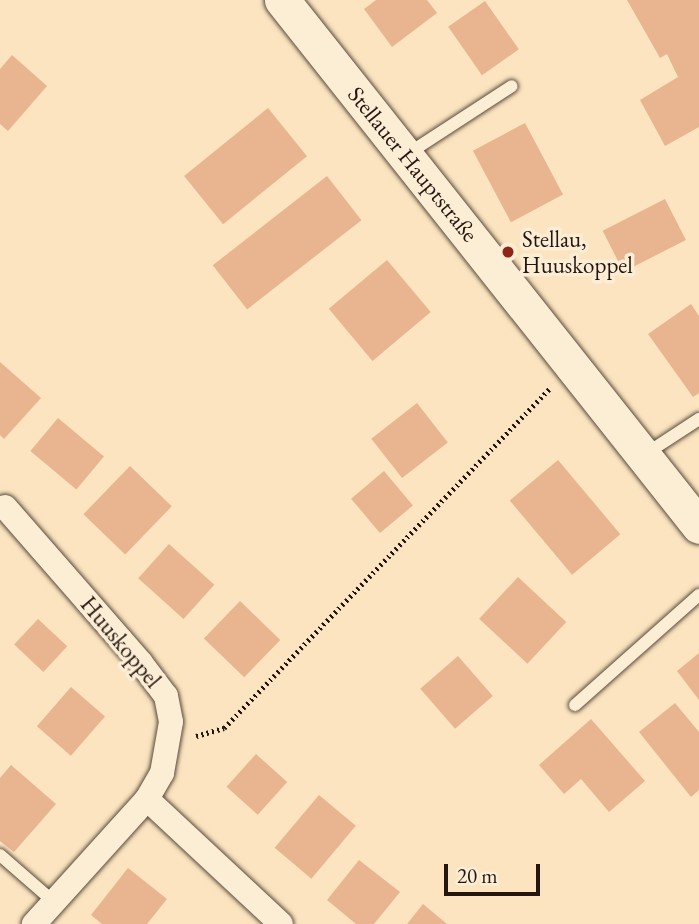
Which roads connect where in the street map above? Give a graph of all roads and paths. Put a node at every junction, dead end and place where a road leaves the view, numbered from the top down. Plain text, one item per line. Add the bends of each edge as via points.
1 (282, 0) edge
2 (512, 86) dead end
3 (406, 155) junction
4 (574, 365) junction
5 (699, 419) edge
6 (644, 455) junction
7 (5, 507) dead end
8 (699, 526) edge
9 (699, 595) edge
10 (575, 705) dead end
11 (168, 743) junction
12 (147, 799) junction
13 (0, 855) edge
14 (54, 902) junction
15 (34, 924) edge
16 (281, 924) edge

1 - 3 street, Stellauer Hauptstraße
2 - 3 lane
3 - 4 street, Stellauer Hauptstraße
4 - 6 street, Stellauer Hauptstraße
4 - 11 path via 225,728
5 - 6 lane
6 - 8 street, Stellauer Hauptstraße
7 - 11 street, Huuskoppel via 166,696 171,722
9 - 10 lane
11 - 12 street, Huuskoppel via 162,773
12 - 14 street, Huuskoppel
12 - 16 street
13 - 14 lane
14 - 15 street, Huuskoppel

